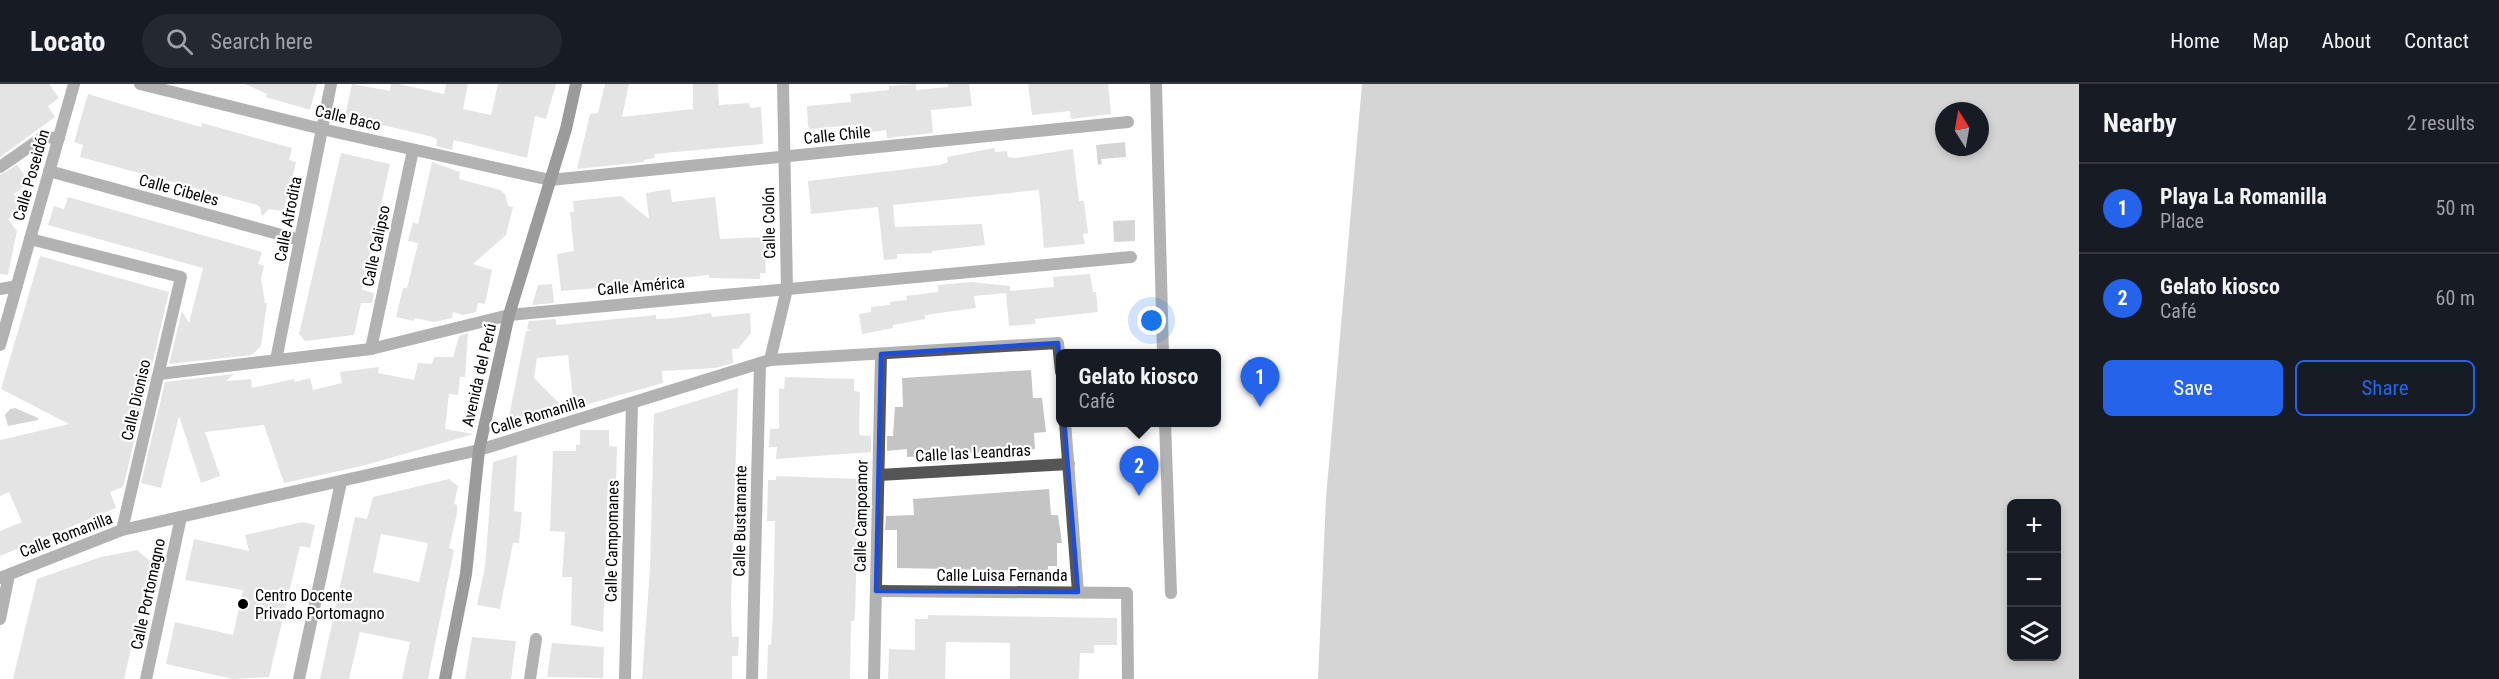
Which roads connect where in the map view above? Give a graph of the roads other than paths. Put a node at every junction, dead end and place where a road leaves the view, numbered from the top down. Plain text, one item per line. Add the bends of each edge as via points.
1 (74, 84) edge
2 (140, 84) edge
3 (331, 84) edge
4 (576, 84) edge
5 (783, 84) edge
6 (1156, 84) edge
7 (1128, 122) dead end
8 (322, 129) junction
9 (59, 138) junction
10 (413, 150) junction
11 (784, 156) junction
12 (0, 167) edge
13 (49, 171) junction
14 (550, 180) junction
15 (30, 239) junction
16 (300, 240) junction
17 (1131, 257) dead end
18 (17, 286) junction
19 (0, 289) edge
20 (788, 289) junction
21 (509, 315) junction
22 (0, 345) edge
23 (371, 349) junction
24 (1059, 349) edge
25 (1163, 349) edge
26 (881, 354) junction
27 (276, 360) junction
28 (765, 362) junction
29 (159, 374) junction
30 (632, 403) junction
31 (1065, 427) edge
32 (1165, 427) edge
33 (478, 450) junction
34 (1069, 464) junction
35 (879, 475) junction
36 (341, 482) junction
37 (182, 517) junction
38 (122, 530) junction
39 (4, 576) edge
40 (876, 591) junction
41 (1078, 592) junction
42 (1171, 593) dead end
43 (0, 619) edge
44 (536, 639) dead end
45 (146, 679) edge
46 (299, 679) edge
47 (445, 679) edge
48 (530, 679) edge
49 (625, 679) edge
50 (752, 679) edge
51 (874, 679) edge
52 (1128, 679) edge

1 - 9 street, Calle Poseidón
2 - 8 street, Calle Baco
3 - 8 street, Calle Afrodita
4 - 14 street, Avenida del Perú
5 - 11 street, Calle Colón
6 - 25 street
7 - 11 street, Calle Chile
8 - 10 street, Calle Baco
8 - 16 street, Calle Afrodita
9 - 12 street via 43,137
9 - 13 street, Calle Poseidón
10 - 14 street, Calle Baco
10 - 23 street, Calle Calipso
11 - 14 street, Calle Chile
11 - 20 street, Calle Colón
13 - 15 street, Calle Poseidón
13 - 16 street, Calle Cibeles
14 - 21 street, Avenida del Perú
15 - 18 street, Calle Poseidón
15 - 29 street, Calle Dioniso via 182,276
16 - 27 street, Calle Afrodita
17 - 20 street, Calle América
18 - 19 street
18 - 22 street, Calle Poseidón
20 - 21 street, Calle América
20 - 28 street, Calle Colón
21 - 23 street, Calle América
21 - 33 street, Avenida del Perú
23 - 27 street, Calle América
24 - 26 street, Calle Romanilla via 1059,343
26 - 28 street, Calle Romanilla
26 - 35 street, Calle Campoamor
27 - 29 street, Calle América
28 - 30 street, Calle Romanilla
28 - 50 street, Calle Bustamante
29 - 38 street, Calle Dioniso
30 - 33 street, Calle Romanilla
30 - 49 street, Calle Campomanes
31 - 34 street
32 - 42 street
33 - 36 street, Calle Romanilla
33 - 47 street, Avenida del Perú via 466,573
34 - 35 street, Calle las Leandras
34 - 41 street
35 - 40 street, Calle Campoamor
36 - 37 street, Calle Romanilla
36 - 46 street
37 - 38 street, Calle Romanilla
37 - 45 street, Calle Portomagno
38 - 39 street, Calle Romanilla
39 - 43 street
40 - 41 street, Calle Luisa Fernanda
40 - 51 street, Calle Campoamor
41 - 52 street, Calle Luisa Fernanda via 1127,593
44 - 48 street

